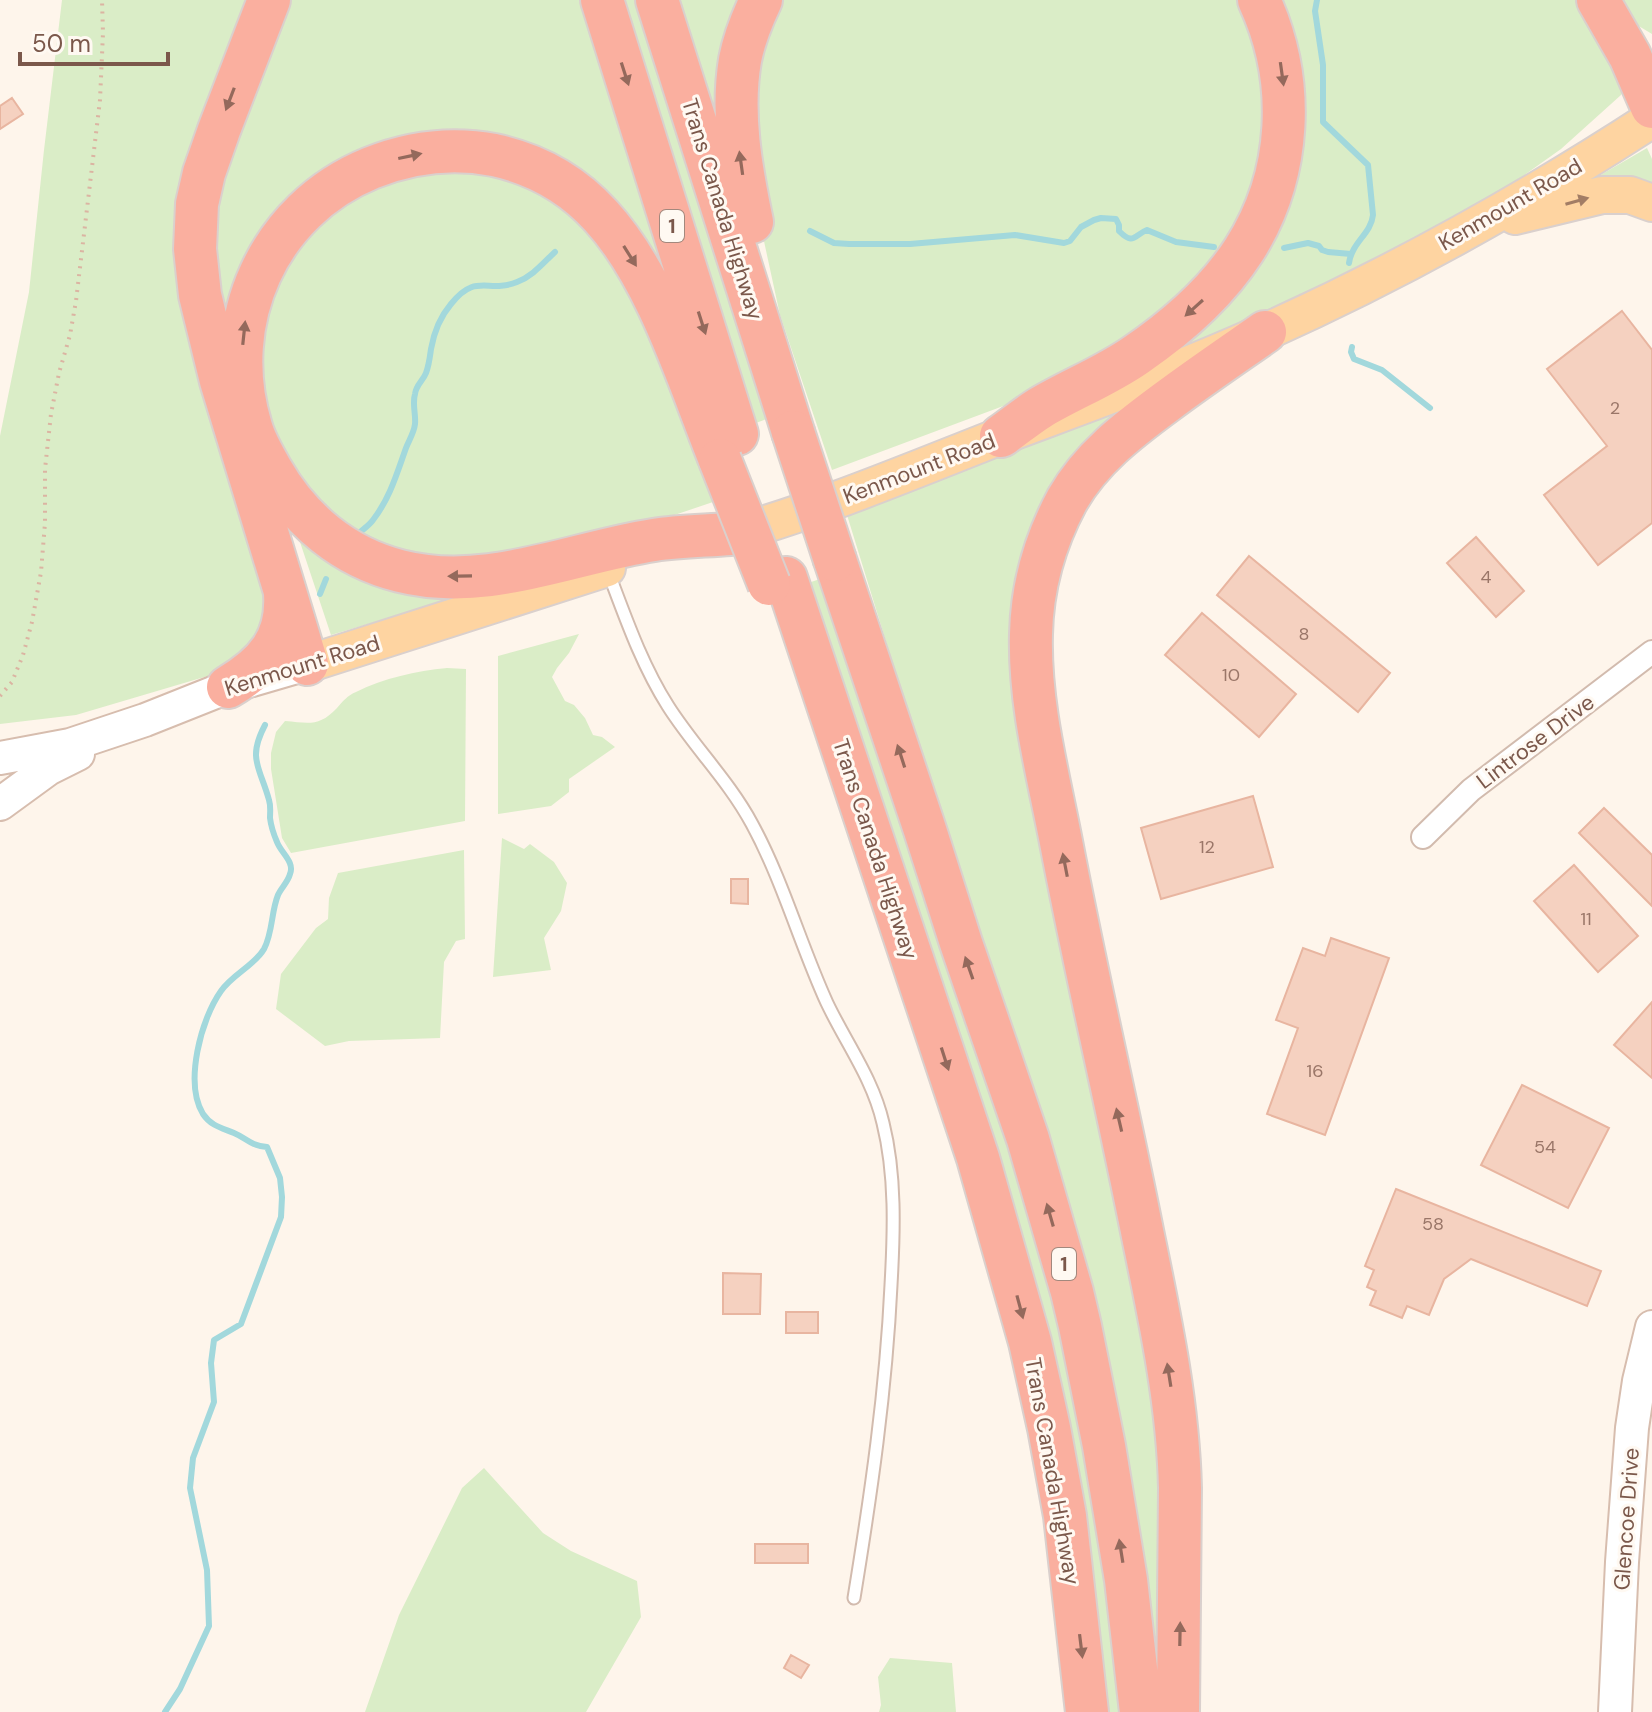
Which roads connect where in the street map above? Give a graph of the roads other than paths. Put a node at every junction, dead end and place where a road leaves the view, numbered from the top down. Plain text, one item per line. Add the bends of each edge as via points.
1 (269, 0) edge
2 (602, 0) edge
3 (657, 0) edge
4 (761, 0) edge
5 (1259, 0) edge
6 (1599, 3) edge
7 (1652, 45) edge
8 (1652, 107) edge
9 (1652, 119) edge
10 (1652, 203) edge
11 (1474, 226) junction
12 (1265, 332) junction
13 (252, 431) junction
14 (793, 432) junction
15 (1001, 436) junction
16 (731, 456) junction
17 (730, 534) junction
18 (607, 568) junction
19 (285, 589) junction
20 (1652, 652) edge
21 (315, 661) junction
22 (228, 687) junction
23 (145, 720) junction
24 (0, 758) edge
25 (0, 804) edge
26 (1423, 837) dead end
27 (1652, 1327) edge
28 (1644, 1399) edge
29 (854, 1598) dead end
30 (1087, 1712) edge
31 (1141, 1712) edge
32 (1178, 1712) edge
33 (1615, 1712) edge

1 -> 19 highway via 204,173 195,249 221,381
2 -> 16 highway, Trans Canada Highway / 1
3 - 14 highway, Trans Canada Highway / 1
14 -> 4 highway via 740,161 740,59
5 -> 15 highway via 1282,70 1285,101 1280,160 1270,196 1244,250 1199,305 1138,354
6 - 7 highway
6 - 8 highway
9 - 11 main road, Kenmount Road
11 -> 10 main road via 1602,195 1630,195
11 - 12 main road, Kenmount Road
12 - 15 main road, Kenmount Road
32 -> 12 highway via 1180,1460 1173,1398 1042,741 1031,670 1031,620 1052,530 1094,463 1128,430
13 -> 16 highway via 243,388 245,321 254,287 285,232 320,197 358,173 414,155 469,151 537,168 578,194 608,224 659,308
17 -> 13 highway via 655,540 503,574 452,577 404,572 362,558 310,522 277,479
13 - 21 highway
31 -> 14 highway, Trans Canada Highway / 1, bridge via 1126,1580 1075,1304 1028,1139
15 - 17 main road, Kenmount Road via 847,496
16 -> 30 highway, Trans Canada Highway / 1 via 876,852 978,1158 1049,1428 1065,1516
17 - 18 main road, Kenmount Road
18 - 21 main road, Kenmount Road
18 - 29 lane via 659,692 733,793 772,862 815,976 874,1092 883,1123 892,1185 889,1331
19 - 21 highway
19 - 22 highway via 284,624 272,649
20 - 26 street, Lintrose Drive via 1471,790
21 - 22 main road, Kenmount Road
22 - 23 main road, Kenmount Road
23 - 24 main road, Kenmount Road via 70,745
23 - 25 main road, Kenmount Road via 48,769
27 - 28 main road, Glencoe Drive
28 - 33 main road, Glencoe Drive via 1632,1428

